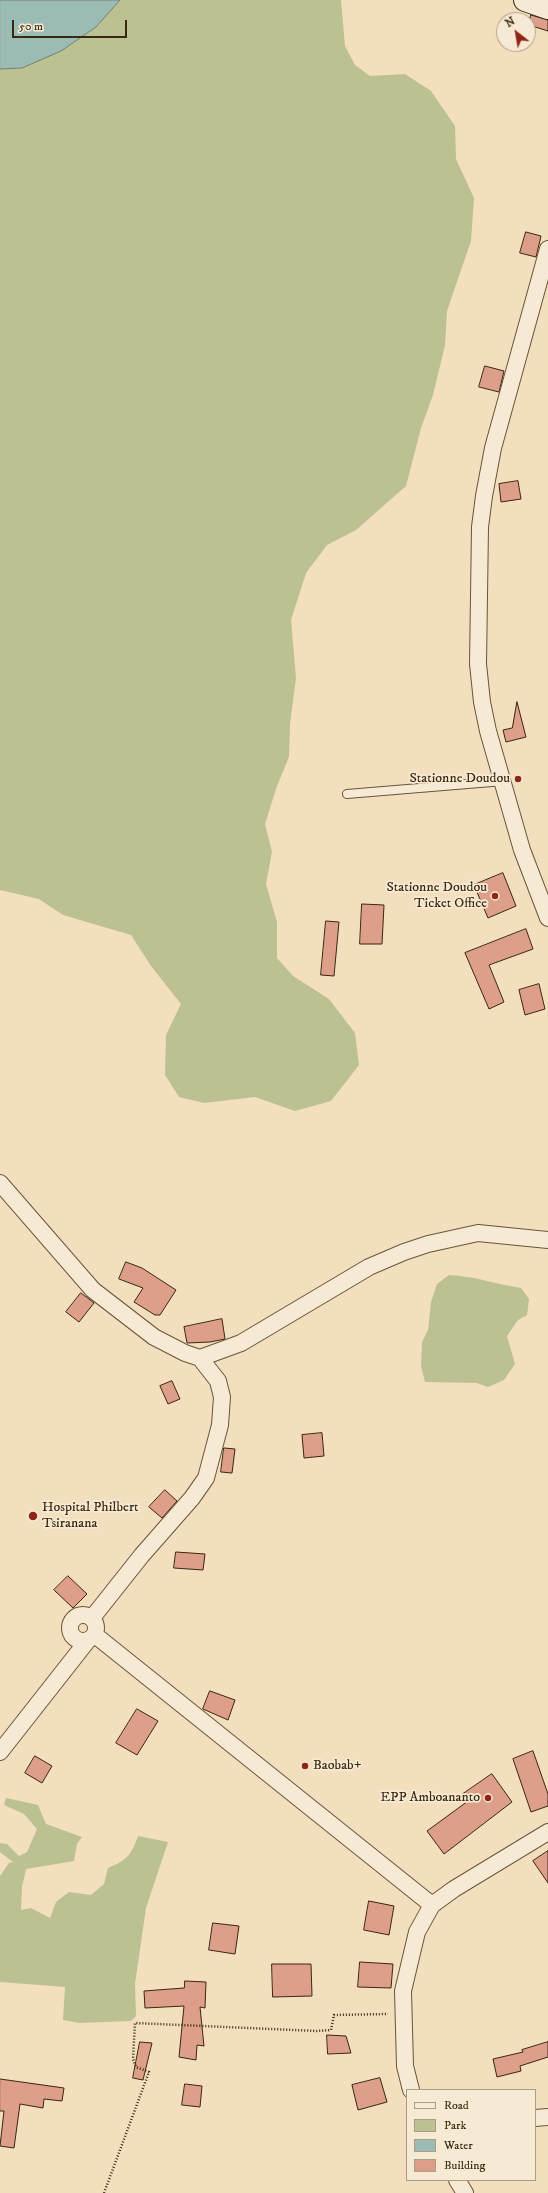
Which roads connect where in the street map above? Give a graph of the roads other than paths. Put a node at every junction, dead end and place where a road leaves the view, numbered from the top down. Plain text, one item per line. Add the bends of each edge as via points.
1 (525, 0) edge
2 (548, 8) edge
3 (548, 249) edge
4 (504, 781) junction
5 (347, 794) dead end
6 (548, 918) edge
7 (0, 1182) edge
8 (548, 1240) edge
9 (200, 1358) junction
10 (92, 1618) junction
11 (91, 1638) junction
12 (0, 1752) edge
13 (548, 1832) edge
14 (432, 1905) junction
15 (411, 2089) edge
16 (548, 2117) edge
17 (536, 2118) edge
18 (458, 2181) edge
19 (465, 2193) edge

1 - 2 main road
3 - 4 street via 493,448 480,527 479,678 488,731
4 - 5 lane
4 - 6 street via 522,850
7 - 9 street via 93,1290 154,1336
8 - 9 street via 478,1233 410,1250 370,1267 241,1343
9 - 10 street via 218,1381 222,1396 220,1425 206,1478
10 - 11 street via 96,1626
10 - 11 street via 83,1615 75,1618 70,1626 72,1635 79,1641
11 - 12 street
11 - 14 street
13 - 14 street
14 - 15 street via 417,1932 403,1991 405,2066
16 - 17 street
18 - 19 street

